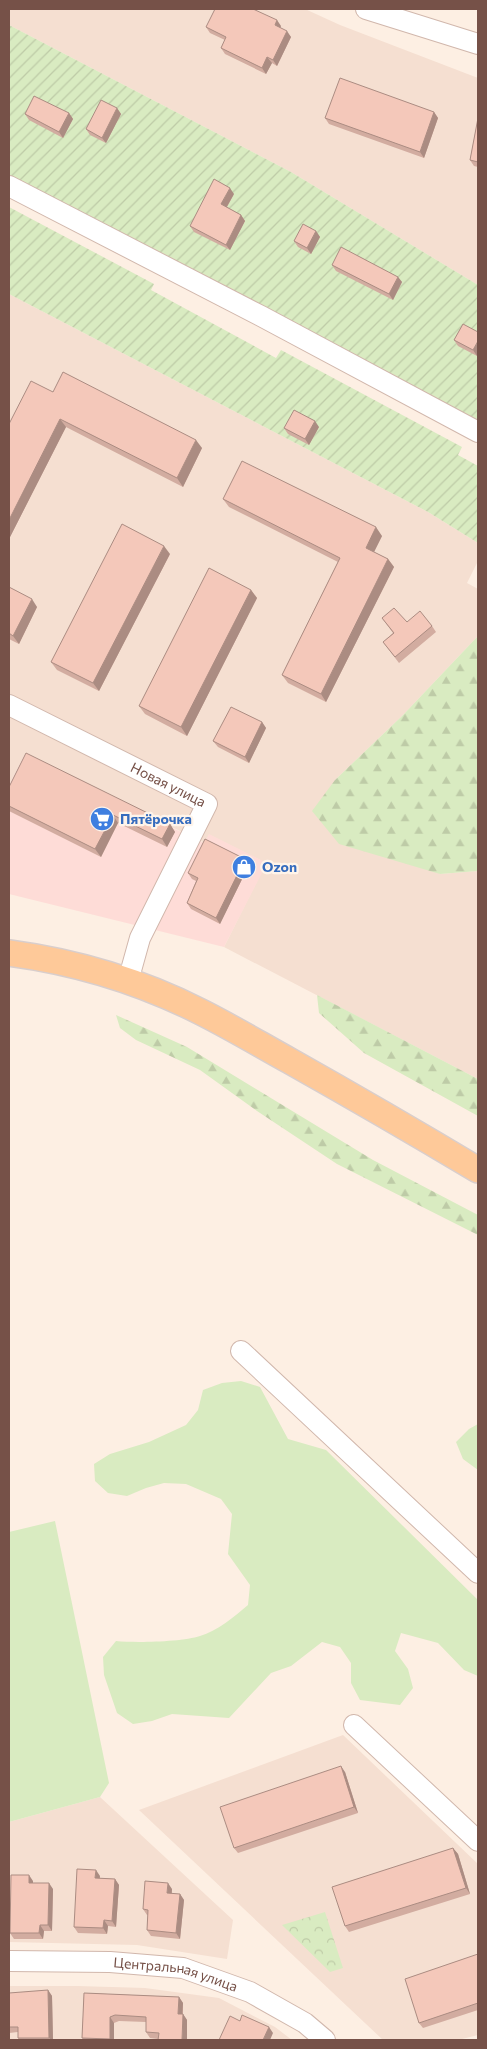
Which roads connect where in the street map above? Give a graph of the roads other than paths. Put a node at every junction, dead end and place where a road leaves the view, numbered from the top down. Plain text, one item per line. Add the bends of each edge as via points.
1 (366, 9) edge
2 (478, 44) edge
3 (9, 186) edge
4 (478, 432) edge
5 (9, 705) edge
6 (9, 953) edge
7 (128, 981) junction
8 (478, 1170) edge
9 (241, 1351) dead end
10 (478, 1573) edge
11 (354, 1725) dead end
12 (478, 1841) edge
13 (9, 1961) edge
14 (325, 2040) edge

1 - 2 street
3 - 4 street
5 - 7 street, Новая улица via 207,804 140,938
6 - 7 main road via 48,958
7 - 8 main road via 200,1011 368,1104
9 - 10 street
11 - 12 street
13 - 14 street, Центральная улица via 110,1962 183,1968 250,1992 305,2023

